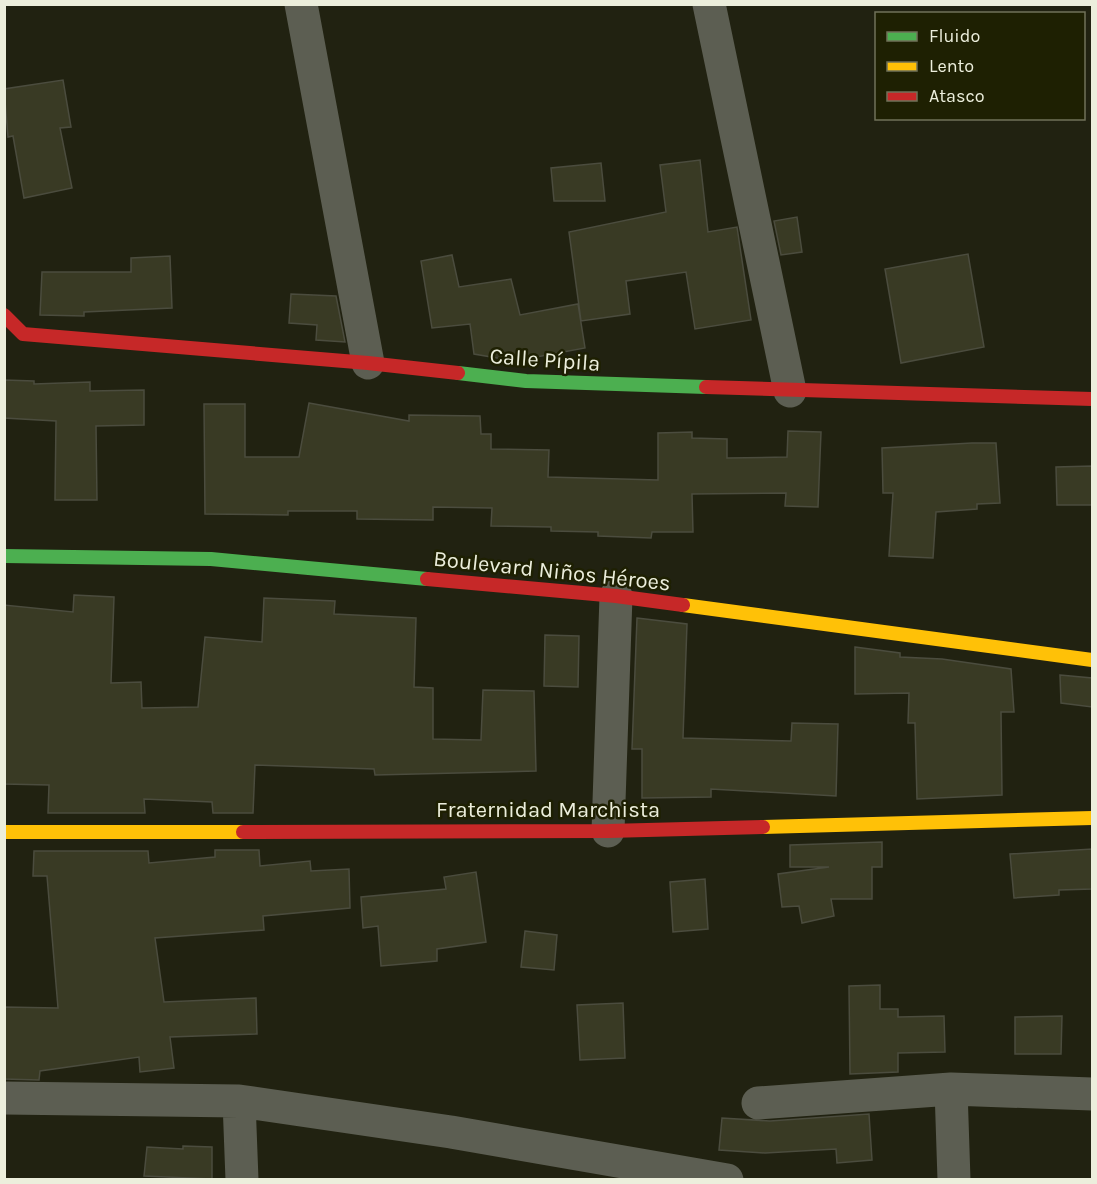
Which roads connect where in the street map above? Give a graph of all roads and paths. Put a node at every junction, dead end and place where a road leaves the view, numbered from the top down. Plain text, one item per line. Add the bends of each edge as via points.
1 (301, 4) edge
2 (709, 4) edge
3 (4, 315) edge
4 (368, 363) junction
5 (790, 391) junction
6 (1092, 399) edge
7 (4, 556) edge
8 (616, 596) junction
9 (1092, 660) edge
10 (1092, 818) edge
11 (608, 831) junction
12 (4, 832) edge
13 (951, 1089) junction
14 (1092, 1094) edge
15 (4, 1098) edge
16 (239, 1101) junction
17 (758, 1103) dead end
18 (242, 1179) edge
19 (727, 1179) edge
20 (954, 1179) edge

1 - 4 street
2 - 5 street
3 - 4 street, Calle Pípila via 23,334
4 - 5 street, Calle Pípila via 526,381
5 - 6 street, Calle Pípila
7 - 8 street, Boulevard Niños Héroes via 211,559
8 - 9 street, Boulevard Niños Héroes
8 - 11 street
10 - 11 street, Fraternidad Marchista
11 - 12 street, Fraternidad Marchista
13 - 14 street
13 - 17 street
13 - 20 street
15 - 16 street
16 - 18 street
16 - 19 street

